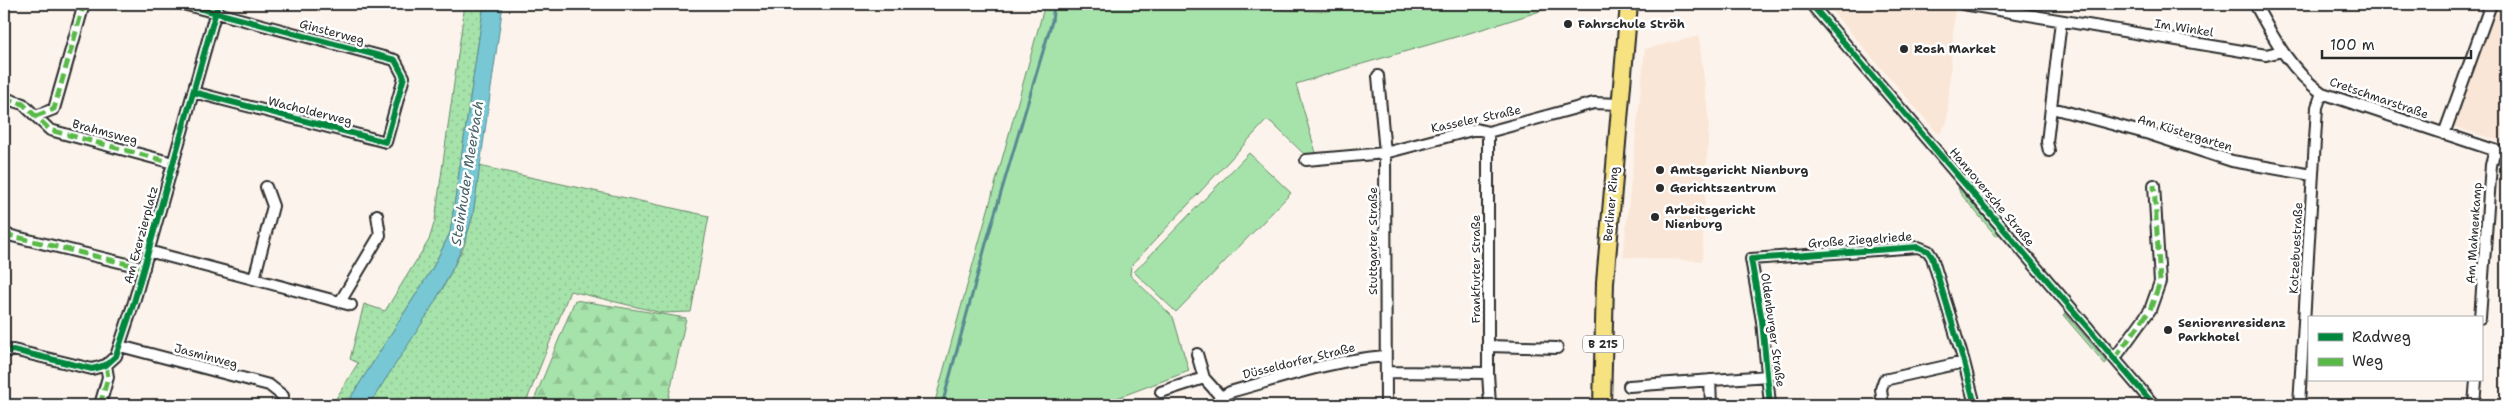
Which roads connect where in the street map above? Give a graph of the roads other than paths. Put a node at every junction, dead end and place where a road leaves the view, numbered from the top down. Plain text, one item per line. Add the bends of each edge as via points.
1 (84, 4) edge
2 (182, 4) edge
3 (1629, 4) edge
4 (1811, 4) edge
5 (1963, 4) edge
6 (2255, 4) edge
7 (2491, 4) edge
8 (217, 8) edge
9 (2061, 21) junction
10 (2282, 51) junction
11 (1378, 76) dead end
12 (193, 92) junction
13 (2322, 93) junction
14 (4, 98) edge
15 (1620, 104) junction
16 (396, 106) joint
17 (2052, 108) junction
18 (36, 116) junction
19 (1488, 132) junction
20 (2444, 134) junction
21 (2495, 150) junction
22 (2049, 151) dead end
23 (1385, 153) junction
24 (2506, 154) edge
25 (1306, 160) dead end
26 (173, 163) junction
27 (2312, 176) junction
28 (2154, 185) dead end
29 (266, 187) dead end
30 (378, 214) dead end
31 (4, 234) edge
32 (148, 251) junction
33 (1750, 259) joint
34 (144, 268) junction
35 (254, 278) junction
36 (2480, 316) edge
37 (120, 346) junction
38 (1488, 346) junction
39 (1556, 348) dead end
40 (4, 352) edge
41 (1197, 354) dead end
42 (1385, 356) junction
43 (2115, 358) junction
44 (1964, 362) junction
45 (106, 365) junction
46 (1386, 372) junction
47 (1488, 373) junction
48 (1768, 376) junction
49 (1204, 378) junction
50 (1710, 380) junction
51 (2476, 382) edge
52 (1629, 386) dead end
53 (1161, 392) dead end
54 (283, 396) dead end
55 (1220, 401) edge
56 (100, 405) edge
57 (1386, 405) edge
58 (1490, 405) edge
59 (1602, 405) edge
60 (1712, 405) edge
61 (1770, 405) edge
62 (1883, 405) edge
63 (1975, 405) edge
64 (2154, 405) edge
65 (2299, 405) edge
66 (2474, 405) edge

1 - 18 street via 54,109
2 - 8 street, Ginsterweg
3 - 15 main road, Berliner Ring / B 215
4 - 43 street, Hannoversche Straße
5 - 9 street, Im Winkel
6 - 10 street, Cretschmarstraße
7 - 20 street
8 - 12 street, Am Exerzierplatz
8 - 16 street, Ginsterweg via 395,60 404,77
9 - 10 street, Im Winkel via 2266,55
9 - 17 street
10 - 13 street, Cretschmarstraße via 2297,72
11 - 23 street, Stuttgarter Straße
12 - 16 street, Wacholderweg via 386,142
12 - 26 street, Am Exerzierplatz
13 - 20 street, Cretschmarstraße
13 - 27 street, Kotzebuestraße via 2316,107
14 - 18 street, Brahmsweg via 23,104
15 - 19 street, Kasseler Straße via 1594,103
15 - 59 main road, Berliner Ring / B 215 via 1605,282
17 - 22 street via 2047,142
17 - 27 street, Am Küstergarten via 2232,161
18 - 26 street, Brahmsweg via 50,130
19 - 23 street, Kasseler Straße via 1476,129
19 - 38 street, Frankfurter Straße
20 - 21 street, Cretschmarstraße
21 - 24 street, Cretschmarstraße
21 - 36 street, Am Mahnenkamp via 2491,164
23 - 25 street, Kasseler Straße
23 - 42 street, Stuttgarter Straße
26 - 32 street, Am Exerzierplatz
27 - 65 street, Kotzebuestraße
28 - 43 street via 2160,282 2150,310
29 - 35 street via 273,206
30 - 35 street via 380,235 346,304
31 - 34 street
32 - 34 street, Am Exerzierplatz
32 - 35 street
33 - 44 street, Große Ziegelriede via 1922,248 1932,256
33 - 48 street, Oldenburger Straße
34 - 37 street, Am Exerzierplatz
37 - 45 street, Am Exerzierplatz via 116,356
37 - 54 street, Jasminweg via 269,385
38 - 39 street
38 - 47 street, Frankfurter Straße
40 - 45 street via 13,350 92,368
41 - 49 street, Düsseldorfer Straße
42 - 46 street, Stuttgarter Straße
42 - 55 street, Düsseldorfer Straße via 1317,368 1230,392
43 - 64 street, Hannoversche Straße
44 - 62 street via 1884,380 1881,390
44 - 63 street, Große Ziegelriede
45 - 56 street via 108,377
46 - 47 street
46 - 57 street, Stuttgarter Straße
47 - 58 street, Frankfurter Straße
48 - 50 street
48 - 61 street, Oldenburger Straße
49 - 53 street
49 - 55 street, Düsseldorfer Straße
50 - 52 street
50 - 60 street
51 - 66 street

